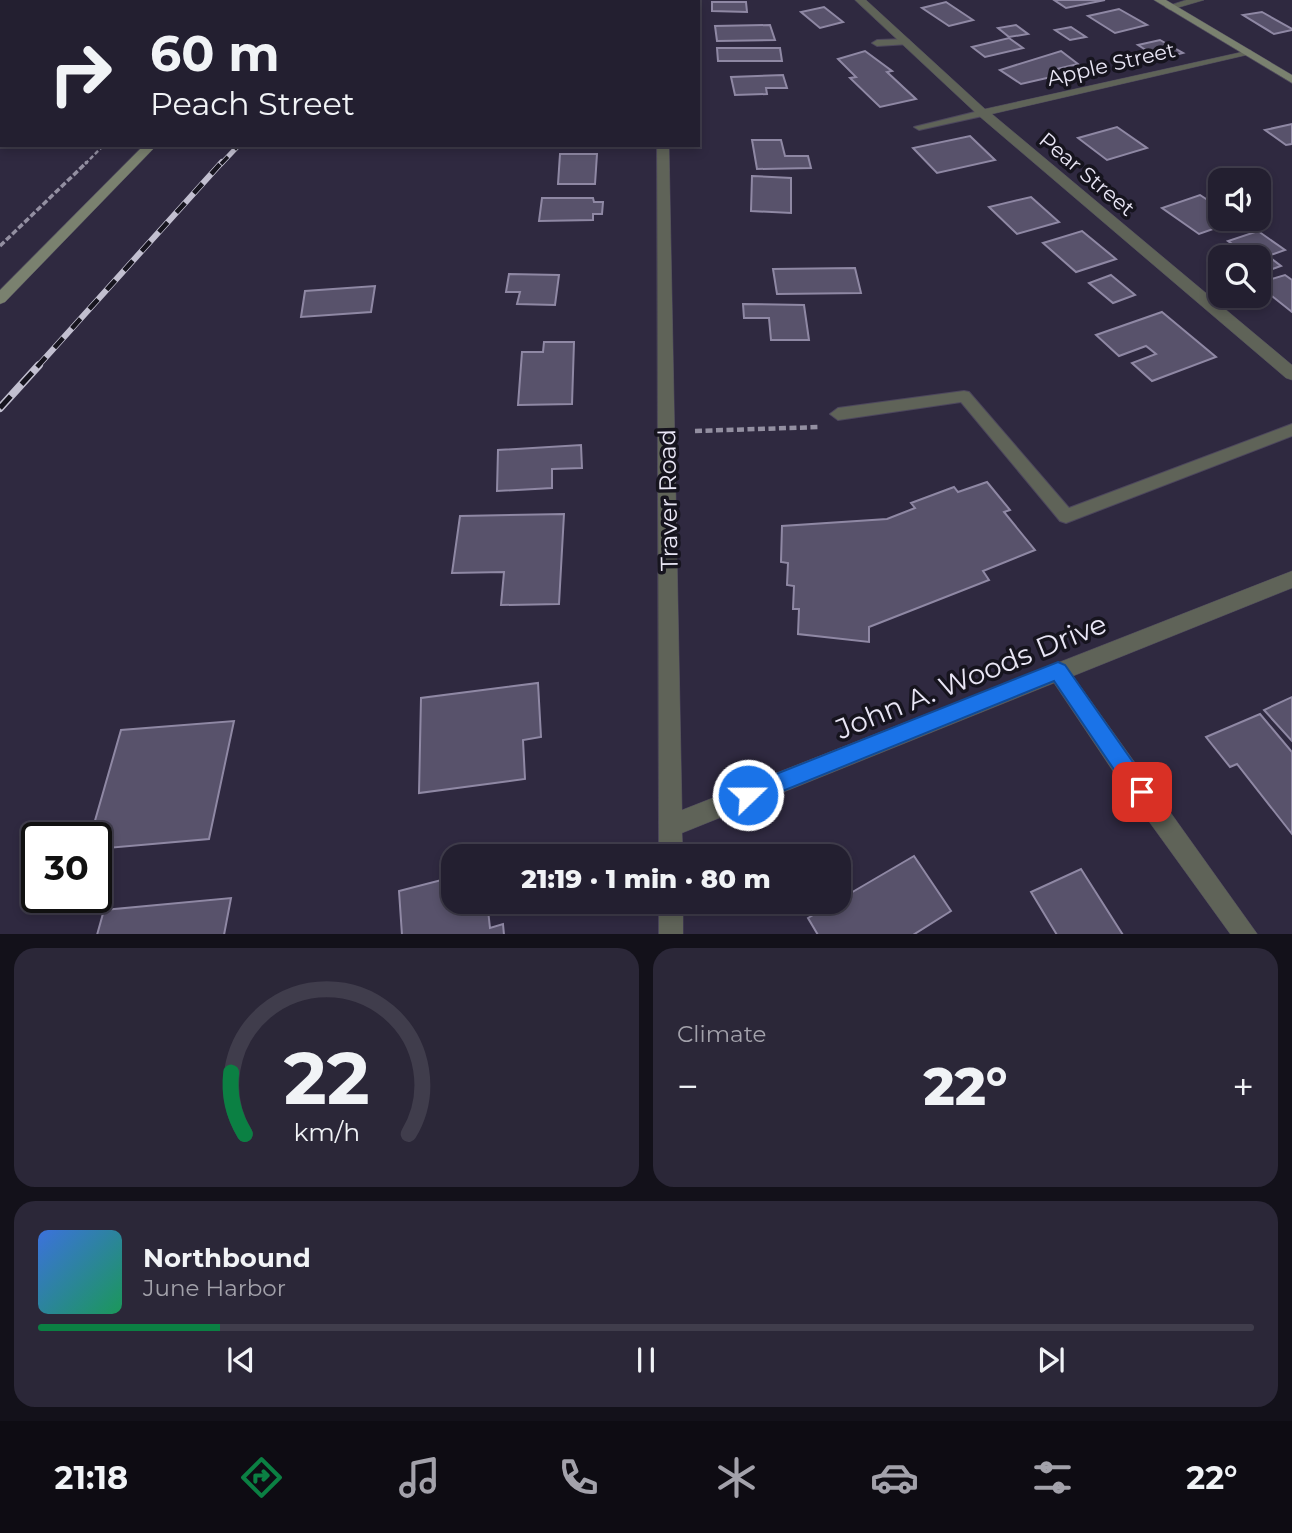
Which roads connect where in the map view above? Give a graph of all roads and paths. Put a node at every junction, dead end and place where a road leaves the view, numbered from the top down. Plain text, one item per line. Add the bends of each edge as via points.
1 (860, 0) edge
2 (1199, 0) edge
3 (1164, 3) edge
4 (906, 42) junction
5 (877, 43) dead end
6 (1247, 52) junction
7 (1292, 80) edge
8 (983, 113) junction
9 (919, 127) dead end
10 (102, 147) edge
11 (149, 147) edge
12 (663, 147) edge
13 (0, 246) edge
14 (0, 299) edge
15 (1292, 374) edge
16 (834, 420) joint
17 (1292, 430) edge
18 (695, 431) dead end
19 (1292, 579) edge
20 (1058, 671) junction
21 (670, 826) junction
22 (671, 844) edge
23 (671, 914) edge
24 (671, 934) edge
25 (1246, 934) edge

1 - 4 street, Pear Street
2 - 3 street
3 - 6 main road
4 - 5 lane
4 - 8 street, Pear Street
6 - 7 main road
6 - 8 street, Apple Street
8 - 9 lane
8 - 15 street, Pear Street
10 - 13 path
11 - 14 main road
12 - 21 street, Traver Road
16 - 17 lane via 964,396 1066,516
16 - 18 path
19 - 20 street, John A. Woods Drive
20 - 21 street, John A. Woods Drive
20 - 25 street
21 - 22 street, Traver Road
23 - 24 street

